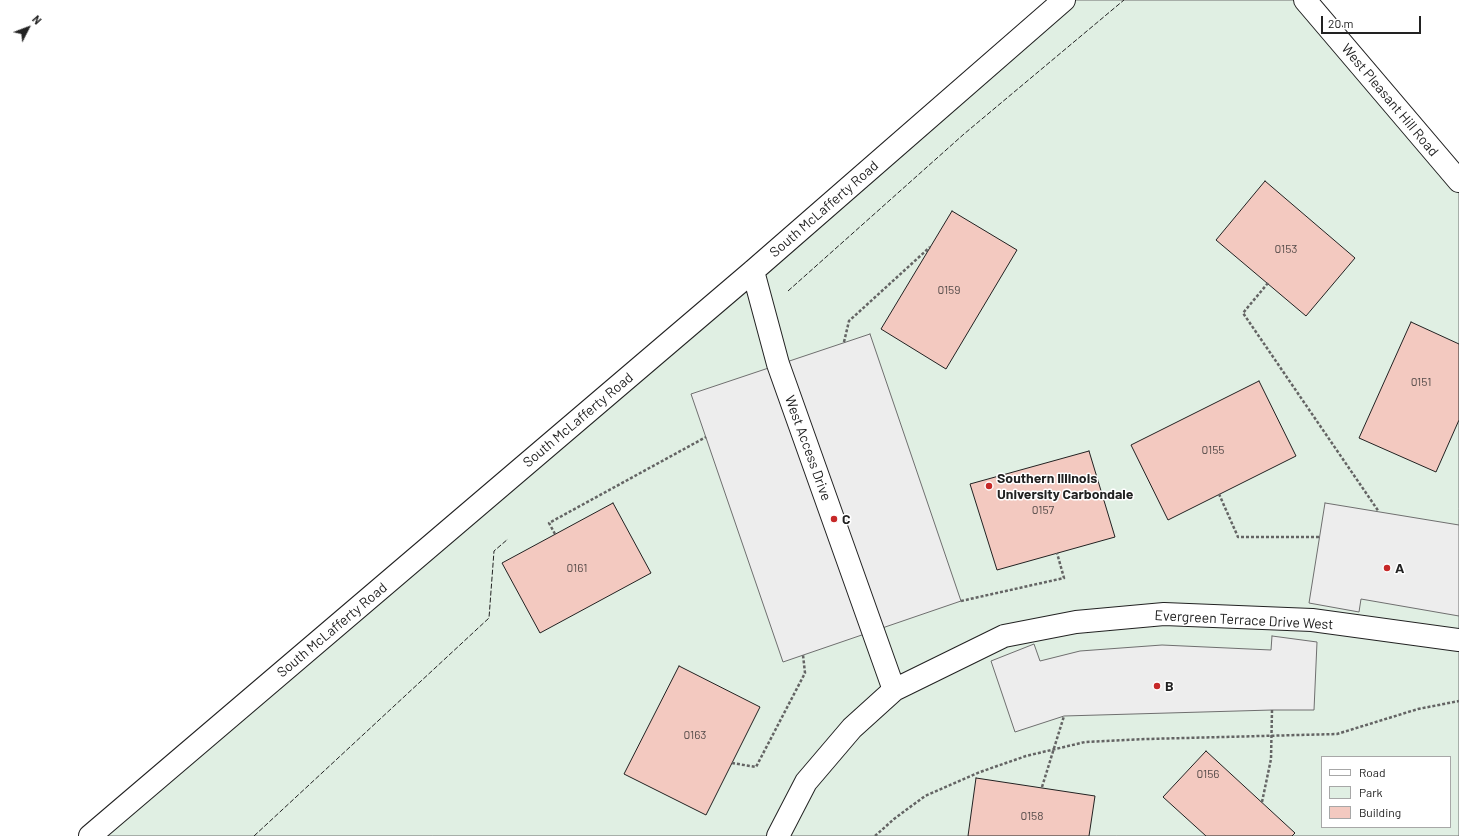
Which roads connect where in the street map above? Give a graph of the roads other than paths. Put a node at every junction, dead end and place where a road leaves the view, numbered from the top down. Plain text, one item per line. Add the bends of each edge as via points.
1 (1064, 0) edge
2 (1305, 0) edge
3 (1459, 181) edge
4 (753, 271) junction
5 (1459, 640) edge
6 (894, 690) junction
7 (90, 836) edge
8 (778, 836) edge

1 - 4 street, South McLafferty Road
2 - 3 street, West Pleasant Hill Road
4 - 6 street, West Access Drive via 778,364
4 - 7 street, South McLafferty Road
5 - 6 street, Evergreen Terrace Drive West via 1312,620 1164,614 1076,622 1004,636
6 - 8 street, Evergreen Terrace Drive West via 852,728 806,782

